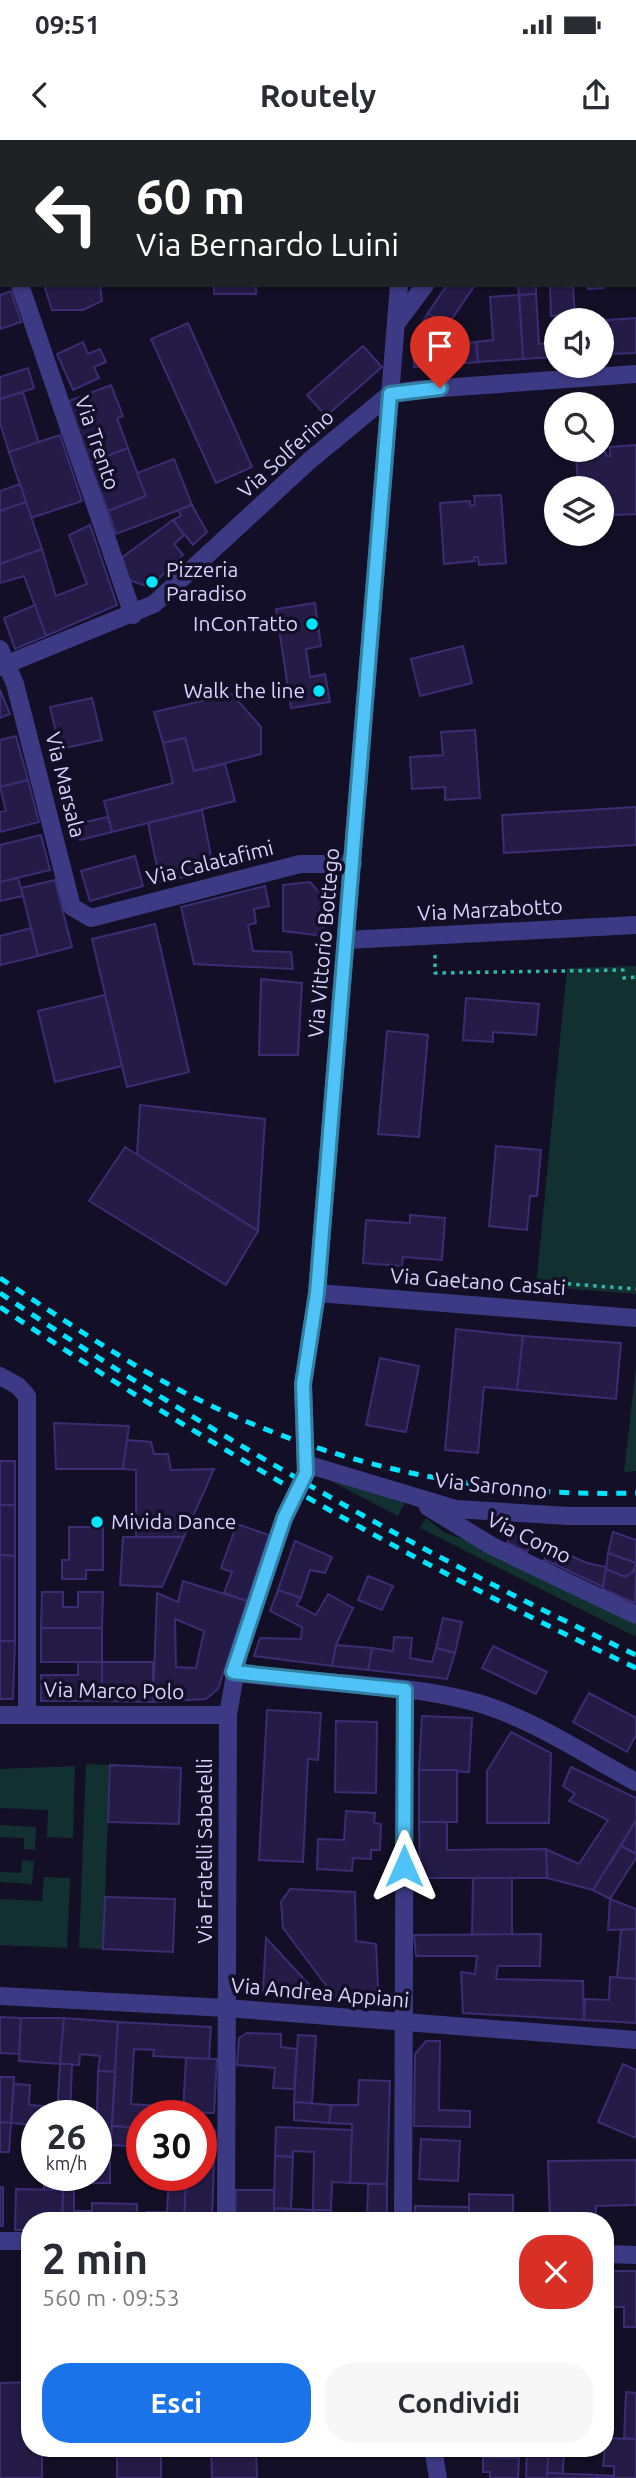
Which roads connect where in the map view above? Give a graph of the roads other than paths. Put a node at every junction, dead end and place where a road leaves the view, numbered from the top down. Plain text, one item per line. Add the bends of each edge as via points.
1 (21, 287) edge
2 (399, 287) edge
3 (424, 287) edge
4 (398, 321) junction
5 (636, 374) edge
6 (390, 394) junction
7 (133, 615) junction
8 (2, 661) edge
9 (353, 864) junction
10 (81, 914) joint
11 (636, 925) edge
12 (347, 940) junction
13 (317, 1293) junction
14 (636, 1318) edge
15 (0, 1376) edge
16 (306, 1464) junction
17 (297, 1492) joint
18 (406, 1496) junction
19 (636, 1516) edge
20 (636, 1615) edge
21 (233, 1672) junction
22 (405, 1690) junction
23 (27, 1713) junction
24 (0, 1715) edge
25 (228, 1715) junction
26 (636, 1782) edge
27 (0, 1996) edge
28 (226, 2008) junction
29 (403, 2022) junction
30 (636, 2040) edge
31 (226, 2212) edge
32 (403, 2212) edge
33 (0, 2241) edge
34 (21, 2241) edge
35 (614, 2254) edge
36 (636, 2255) edge
37 (434, 2457) edge
38 (438, 2478) edge

1 - 7 street, Via Trento
2 - 4 street, Via Vittorio Bottego
3 - 4 street
4 - 6 street, Via Vittorio Bottego
5 - 6 street
6 - 7 street, Via Solferino via 309,461 154,604
6 - 9 street, Via Vittorio Bottego
7 - 8 street, Via Solferino
8 - 10 street, Via Marsala via 15,684 72,907
9 - 10 street, Via Calatafimi via 300,864 90,918
9 - 12 street, Via Vittorio Bottego
11 - 12 street, Via Marzabotto
12 - 13 street, Via Vittorio Bottego
13 - 14 street, Via Gaetano Casati
13 - 16 street, Via Vittorio Bottego via 303,1384
15 - 23 street via 27,1396
16 - 17 street, Via Vittorio Bottego
16 - 18 street, Via Saronno
17 - 21 street, Via Fratelli Sabatelli via 284,1518
18 - 19 street, Via Saronno via 474,1511
18 - 20 street, Via Como via 492,1546
21 - 22 street
21 - 25 street, Via Fratelli Sabatelli
22 - 26 street via 479,1703 507,1714
22 - 29 street
23 - 24 street, Via Marco Polo
23 - 25 street, Via Marco Polo
25 - 28 street, Via Fratelli Sabatelli
27 - 28 street, Via Andrea Appiani
28 - 29 street, Via Andrea Appiani
28 - 31 street, Via Fratelli Sabatelli
29 - 30 street, Via Andrea Appiani
29 - 32 street
33 - 34 street
35 - 36 street
37 - 38 street

